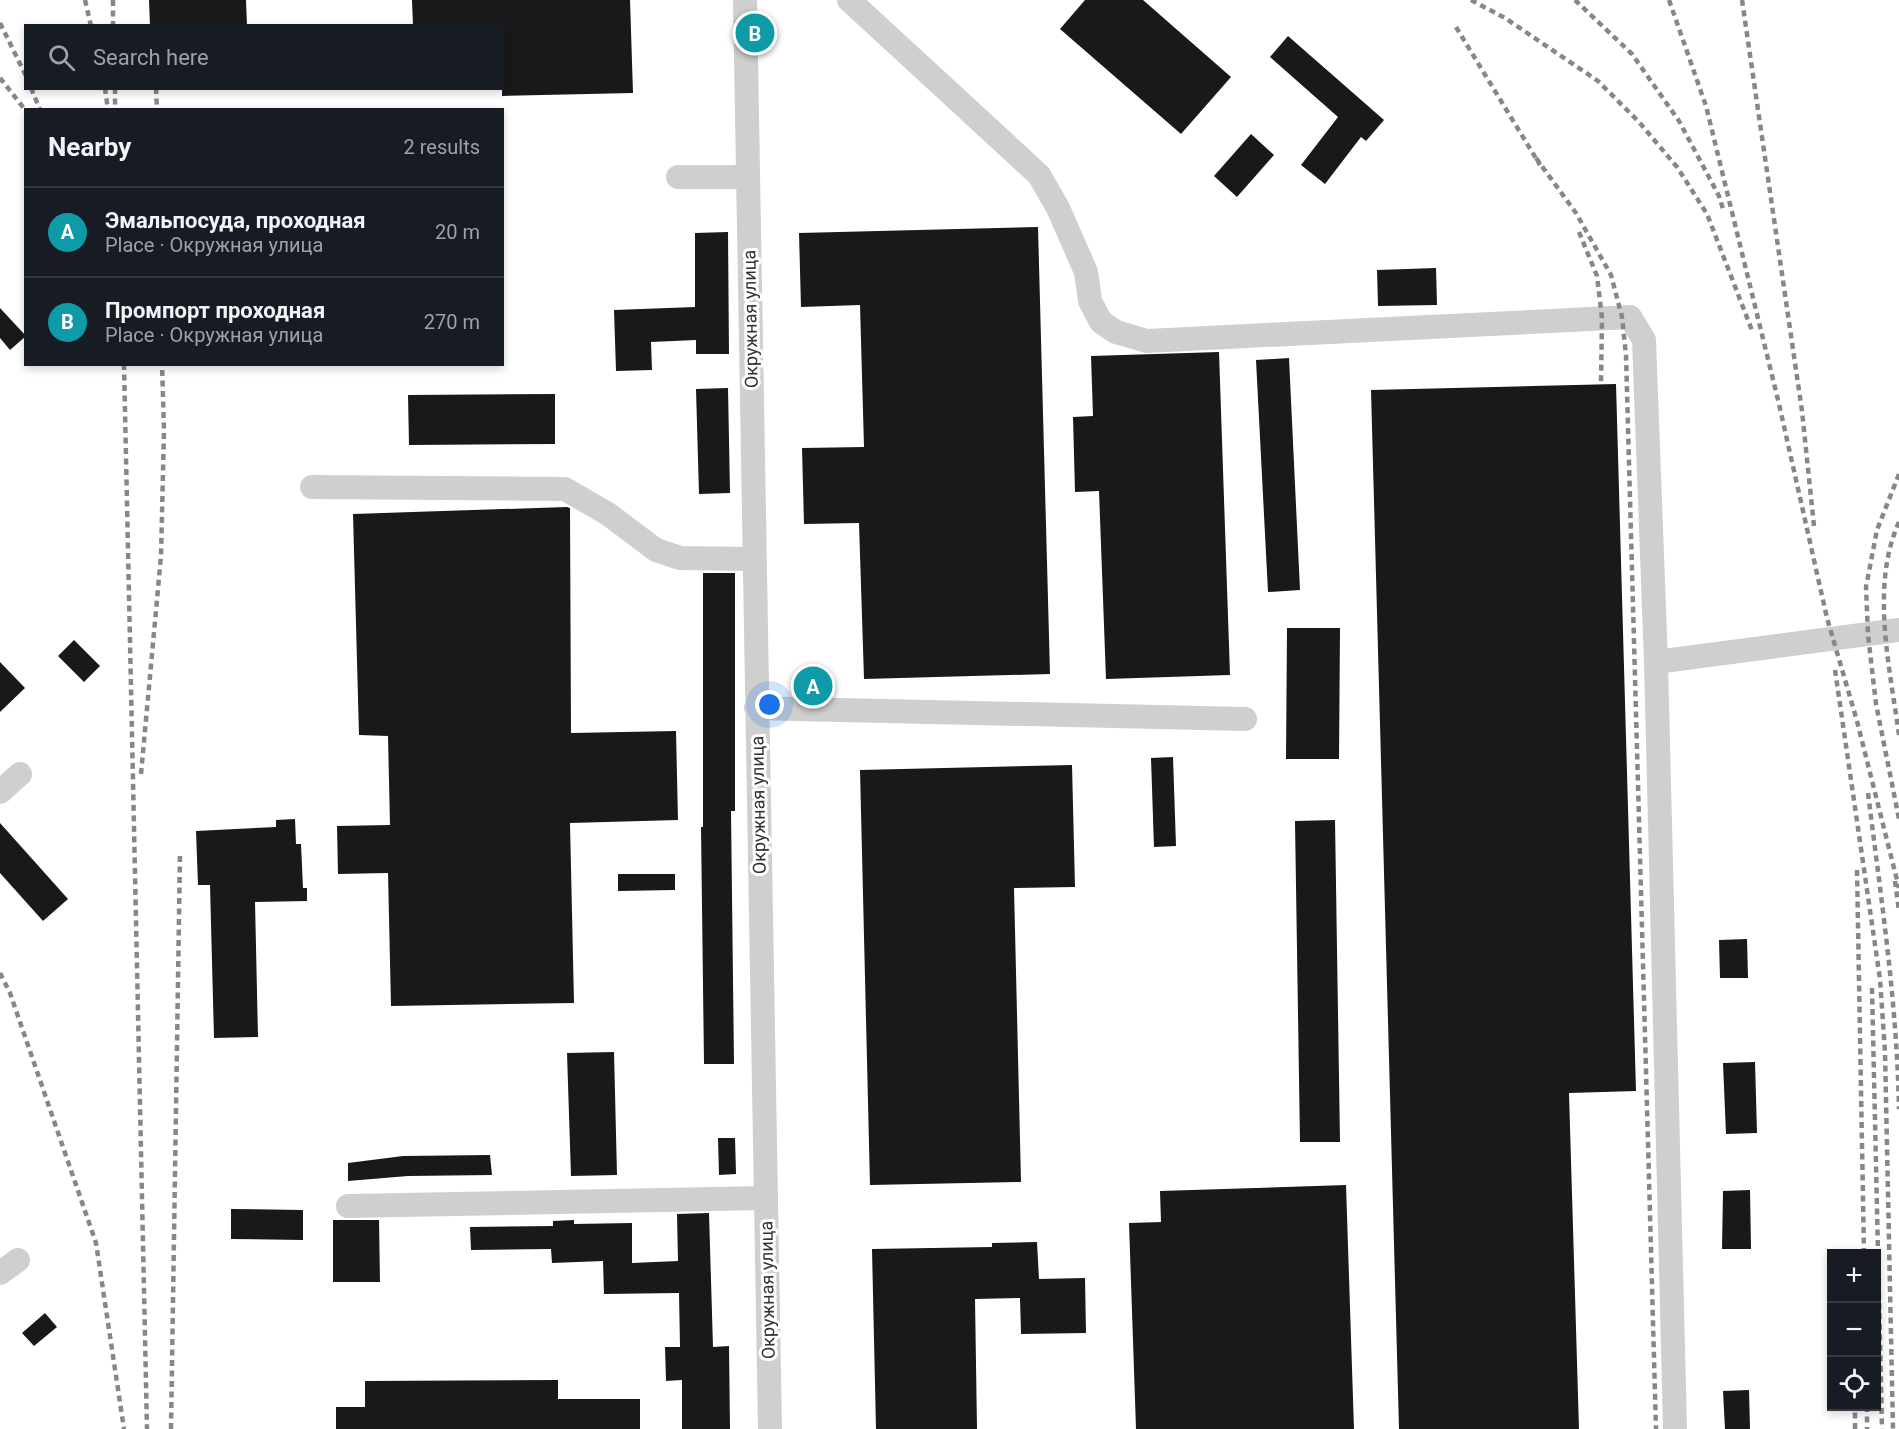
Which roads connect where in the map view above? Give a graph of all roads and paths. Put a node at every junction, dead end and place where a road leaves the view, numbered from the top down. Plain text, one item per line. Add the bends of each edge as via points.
1 (745, 0) edge
2 (849, 0) edge
3 (678, 177) dead end
4 (748, 177) junction
5 (312, 487) dead end
6 (753, 559) junction
7 (1899, 630) edge
8 (1656, 662) junction
9 (756, 708) junction
10 (1245, 719) dead end
11 (20, 774) dead end
12 (0, 792) edge
13 (765, 1198) junction
14 (348, 1206) dead end
15 (770, 1429) edge
16 (1675, 1429) edge

1 - 4 street, Окружная улица
2 - 8 street via 1039,176 1086,272 1090,301 1101,322 1116,332 1147,341 1630,316 1644,340
3 - 4 street
4 - 6 street, Окружная улица
5 - 6 street via 565,489 608,514 656,550 680,558
6 - 9 street, Окружная улица
7 - 8 street
8 - 16 street
9 - 10 street
9 - 13 street, Окружная улица
11 - 12 street
13 - 14 street
13 - 15 street, Окружная улица

